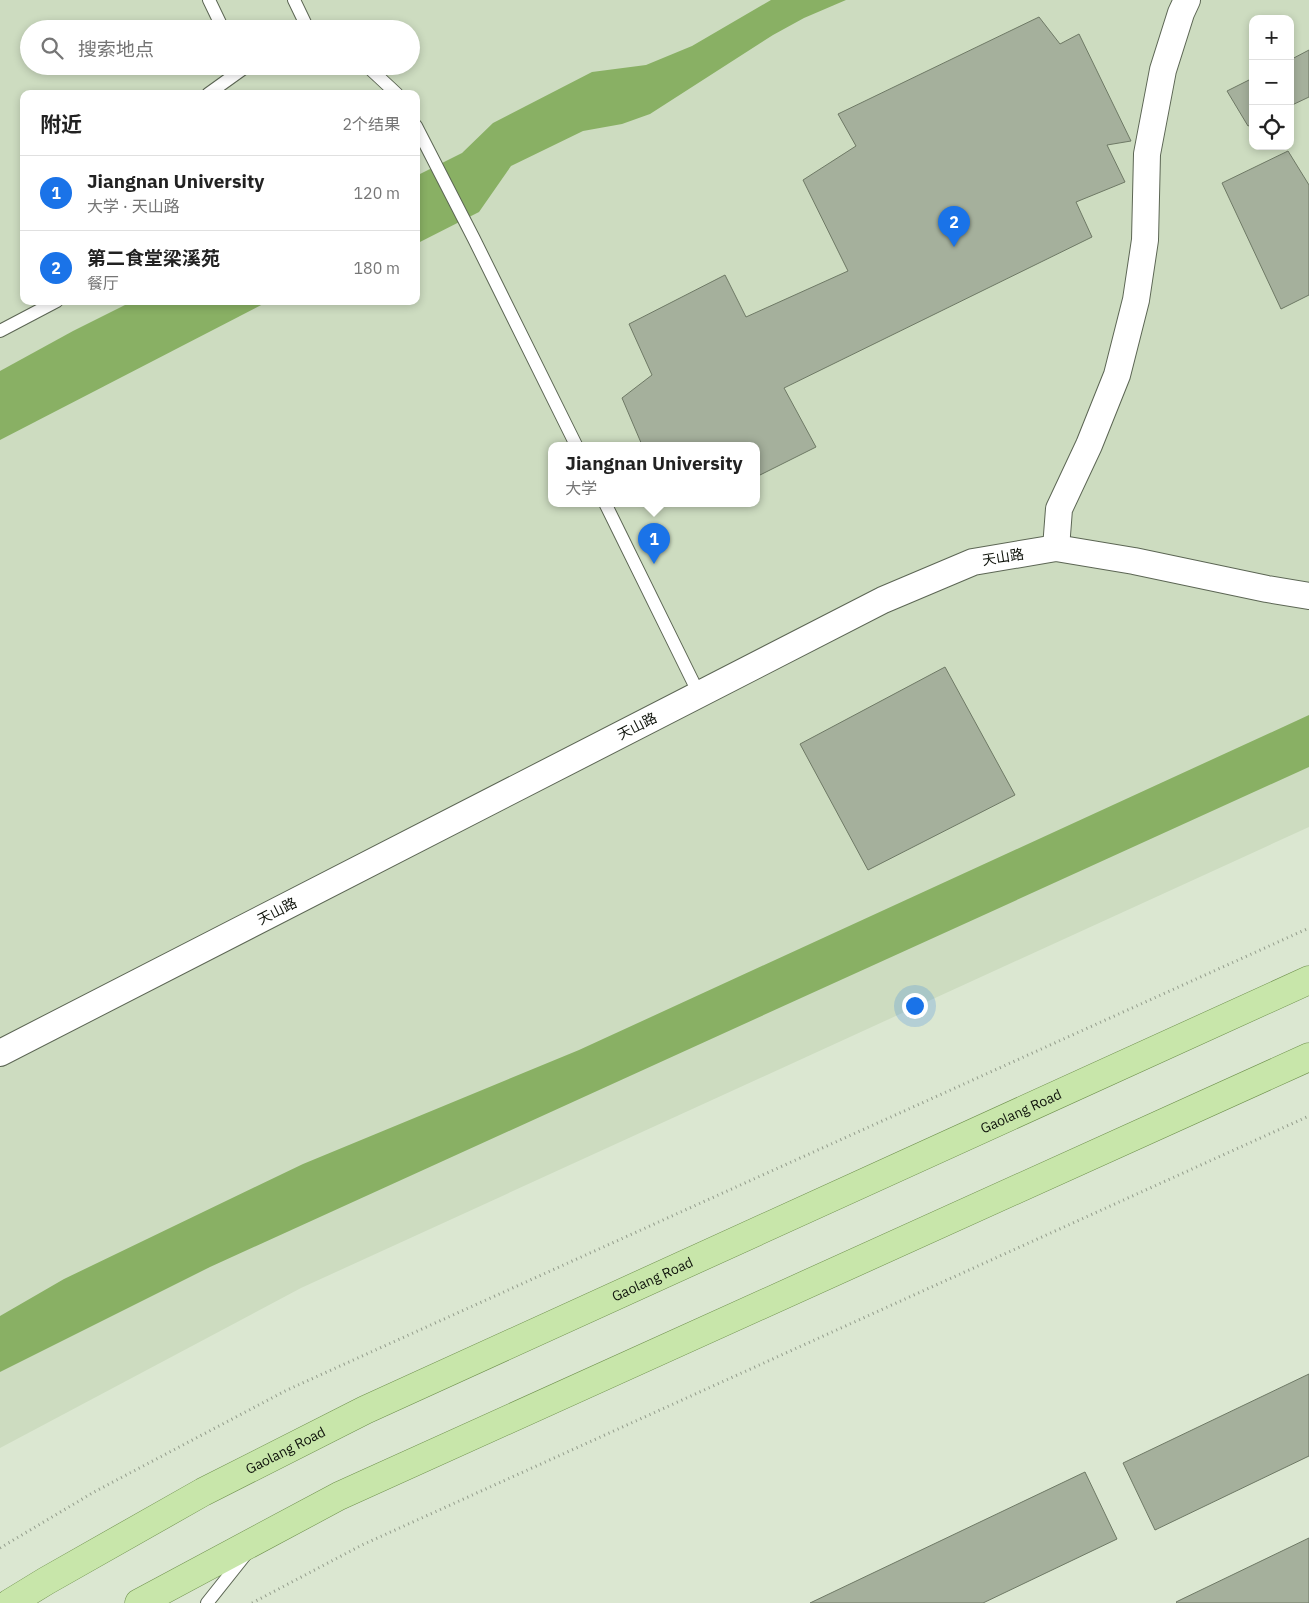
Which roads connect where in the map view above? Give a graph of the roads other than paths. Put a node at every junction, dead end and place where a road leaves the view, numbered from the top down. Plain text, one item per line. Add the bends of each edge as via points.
1 (208, 0) edge
2 (294, 0) edge
3 (1188, 0) edge
4 (218, 20) edge
5 (304, 20) edge
6 (233, 75) edge
7 (377, 75) edge
8 (213, 90) edge
9 (393, 90) edge
10 (420, 133) edge
11 (49, 305) edge
12 (0, 331) edge
13 (575, 442) edge
14 (607, 507) edge
15 (1056, 548) junction
16 (1309, 596) edge
17 (699, 694) junction
18 (1309, 980) edge
19 (0, 1053) edge
20 (1309, 1057) edge
21 (257, 1539) junction
22 (10, 1603) edge
23 (139, 1603) edge
24 (207, 1603) edge

1 - 4 lane
2 - 5 lane
3 - 15 street via 1162,70 1146,154 1145,240 1136,300 1117,375 1059,509
6 - 8 lane
7 - 9 lane
10 - 13 lane
11 - 12 lane
14 - 17 lane
15 - 16 street, 天山路
15 - 17 street, 天山路 via 972,562 883,600
17 - 19 street, 天山路
18 - 22 main road, Gaolang Road via 366,1410 203,1492
20 - 21 main road via 339,1496
21 - 23 main road
21 - 24 lane

